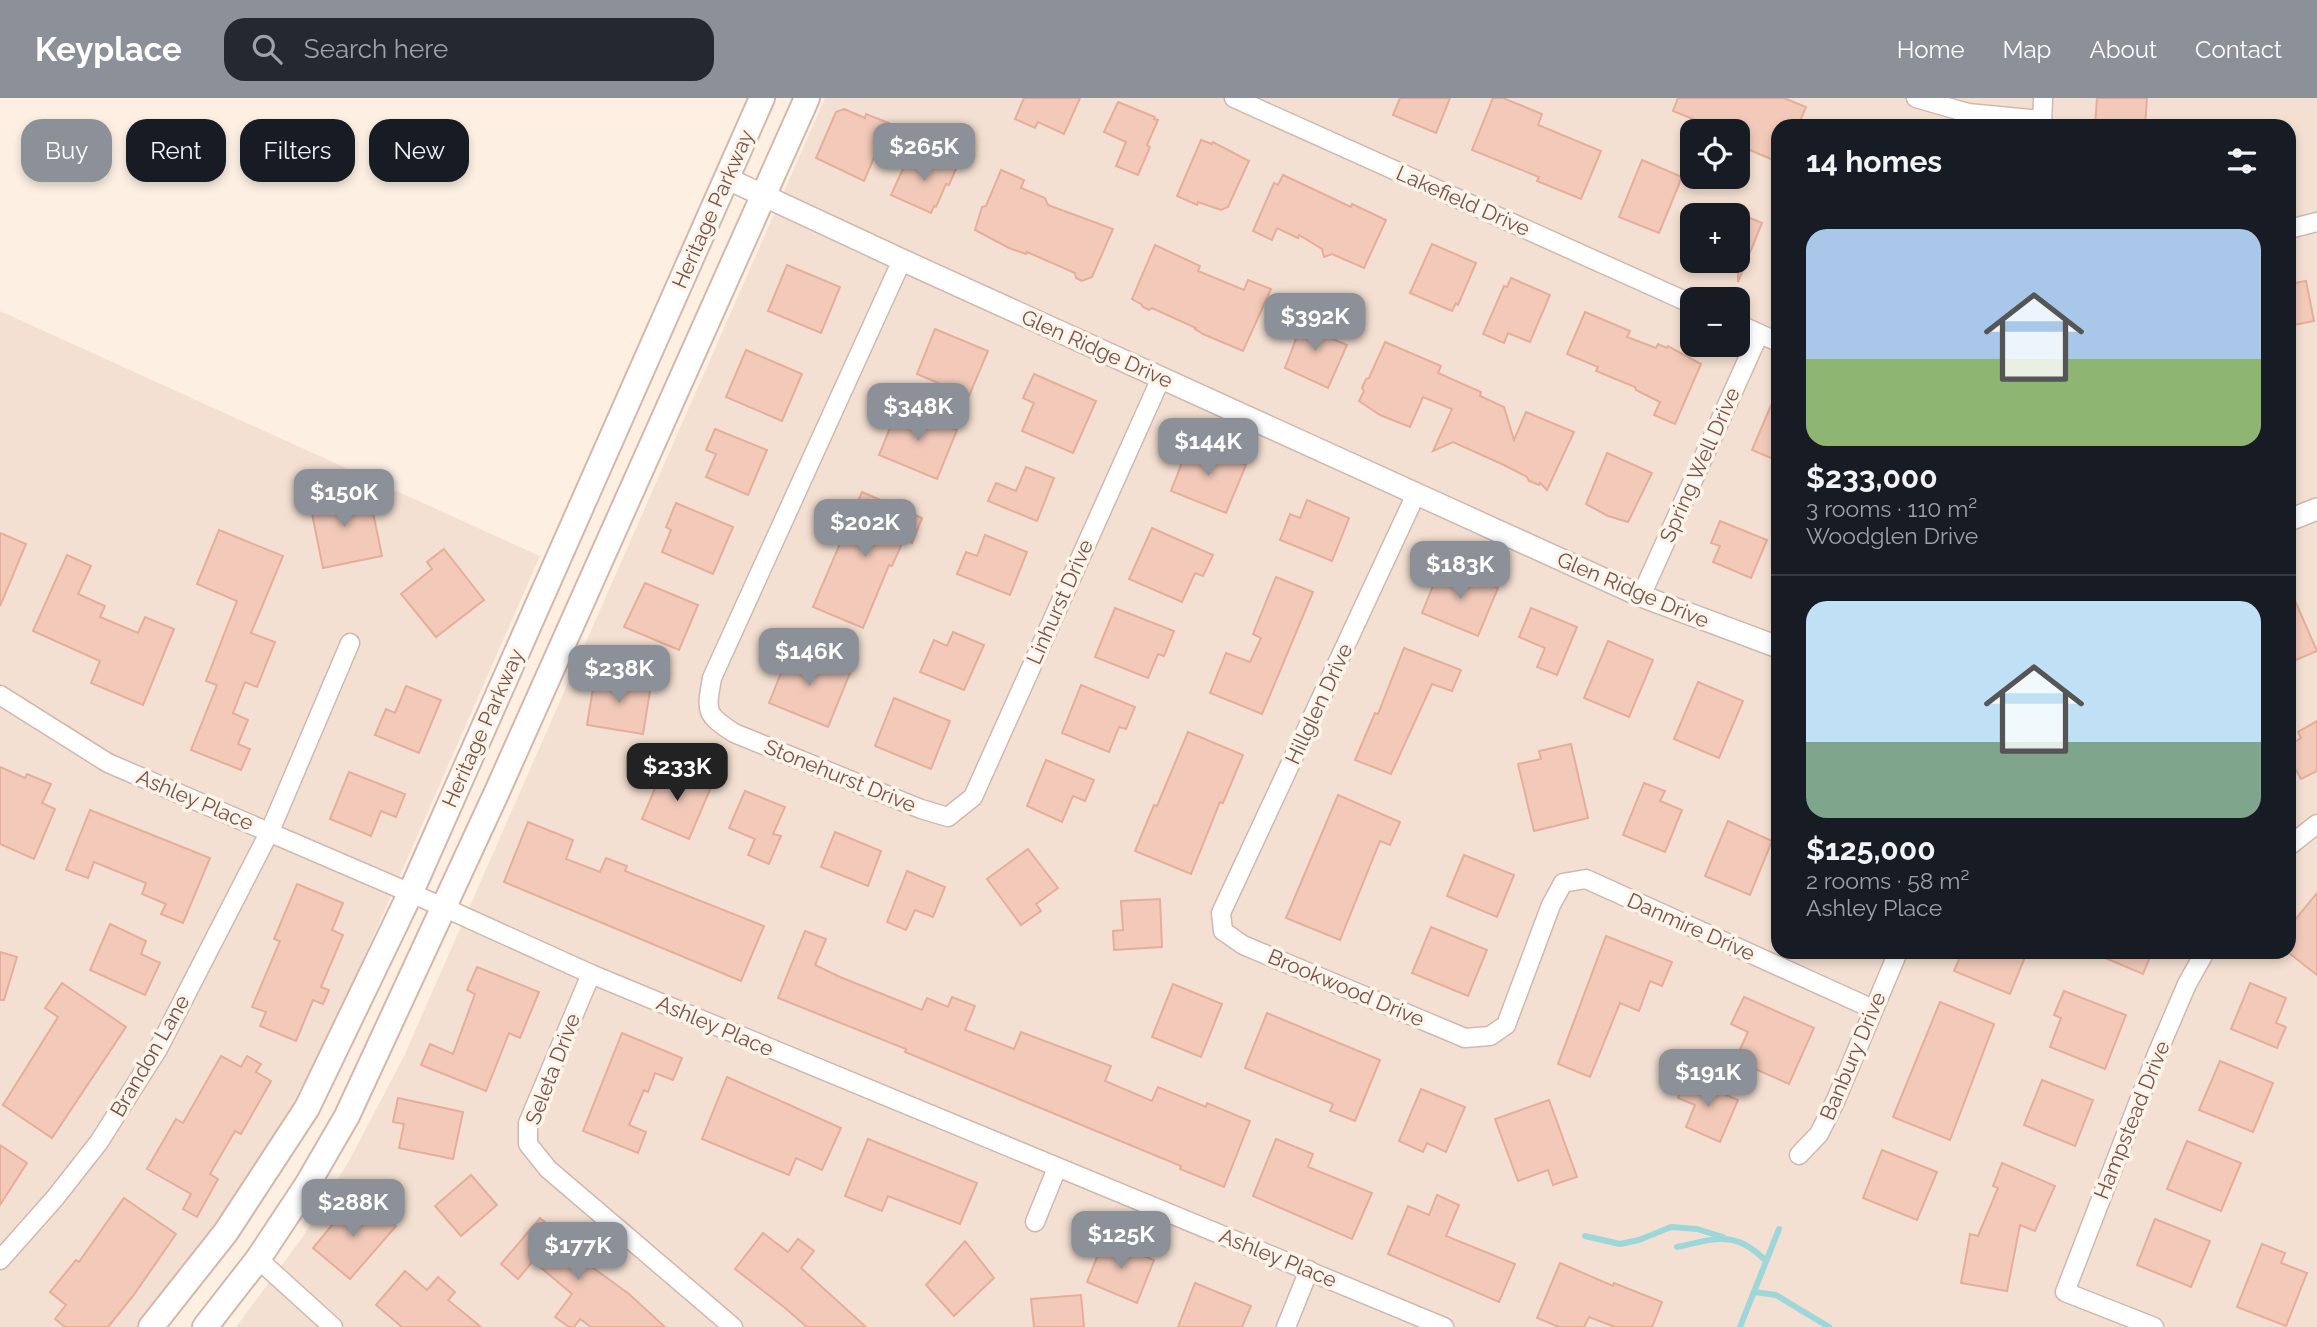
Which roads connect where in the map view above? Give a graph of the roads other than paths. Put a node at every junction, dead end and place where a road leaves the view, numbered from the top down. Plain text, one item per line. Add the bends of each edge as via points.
1 (762, 98) edge
2 (807, 98) edge
3 (1234, 98) edge
4 (1916, 98) edge
5 (2043, 98) edge
6 (2012, 119) edge
7 (2042, 119) edge
8 (726, 178) junction
9 (763, 196) junction
10 (2317, 222) edge
11 (2296, 227) edge
12 (901, 260) junction
13 (1680, 299) edge
14 (1750, 330) edge
15 (1759, 334) junction
16 (1771, 339) edge
17 (1161, 378) junction
18 (1416, 494) junction
19 (2317, 509) edge
20 (2296, 517) edge
21 (1641, 596) junction
22 (350, 643) dead end
23 (1771, 644) edge
24 (0, 695) edge
25 (948, 817) joint
26 (2317, 824) edge
27 (270, 831) junction
28 (2296, 840) edge
29 (410, 894) junction
30 (443, 906) junction
31 (1222, 913) joint
32 (1895, 959) edge
33 (2201, 959) edge
34 (591, 974) junction
35 (1873, 1009) junction
36 (1490, 1036) joint
37 (1798, 1155) dead end
38 (1057, 1168) junction
39 (1035, 1222) dead end
40 (1, 1258) edge
41 (258, 1259) junction
42 (1309, 1270) junction
43 (151, 1327) edge
44 (205, 1327) edge
45 (333, 1327) edge
46 (733, 1327) edge
47 (1286, 1327) edge
48 (1444, 1327) edge
49 (2154, 1327) edge

1 - 8 main road, Heritage Parkway
2 - 9 main road, Heritage Parkway
3 - 13 street, Lakefield Drive
4 - 6 street via 1968,113
5 - 7 street
8 - 9 street, Glen Ridge Drive
8 - 29 main road, Heritage Parkway
9 - 12 street, Glen Ridge Drive
9 - 30 main road, Heritage Parkway
10 - 11 street
12 - 17 street, Glen Ridge Drive
12 - 25 street, Stonehurst Drive via 712,678 708,702 713,719 734,733
14 - 15 street
15 - 16 street
15 - 21 street, Spring Well Drive
17 - 18 street, Glen Ridge Drive
17 - 25 street, Linhurst Drive via 973,797
18 - 21 street, Glen Ridge Drive
18 - 31 street, Hillglen Drive
19 - 20 street
21 - 23 street, Glen Ridge Drive
22 - 27 street, Brandon Lane
24 - 27 street, Ashley Place via 108,763
26 - 28 street
27 - 29 street, Ashley Place
27 - 40 street, Brandon Lane via 158,1049 99,1142
29 - 30 street, Ashley Place
29 - 43 main road, Heritage Parkway via 307,1108 226,1232
30 - 34 street, Ashley Place
30 - 41 main road, Heritage Parkway via 347,1116
31 - 36 street, Brookwood Drive via 1223,931 1243,946 1465,1038
32 - 35 street, Banbury Drive
33 - 49 street, Hampstead Drive via 2157,1054 2065,1292
34 - 38 street, Ashley Place
34 - 46 street, Seleta Drive via 528,1123 528,1144 548,1169
35 - 36 street, Danmire Drive via 1586,879 1563,883 1506,1025
35 - 37 street, Banbury Drive via 1819,1134
38 - 39 street
38 - 42 street, Ashley Place
41 - 44 main road, Heritage Parkway
41 - 45 street
42 - 47 street
42 - 48 street, Ashley Place

